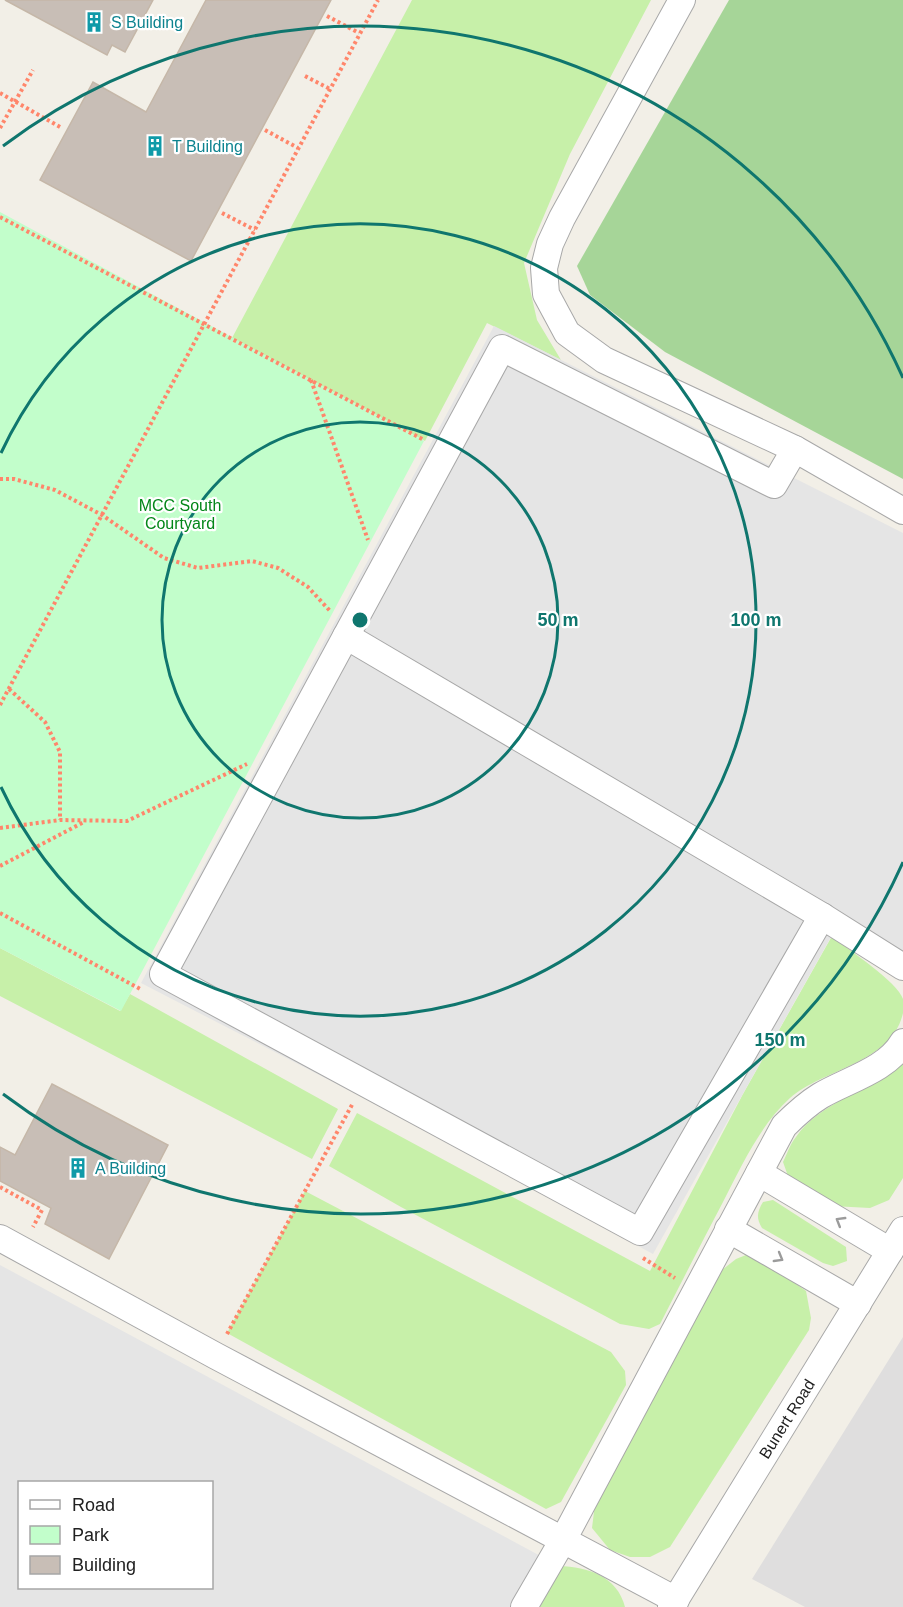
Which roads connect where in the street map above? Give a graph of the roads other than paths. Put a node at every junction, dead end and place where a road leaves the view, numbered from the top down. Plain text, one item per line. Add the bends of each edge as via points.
1 (682, 0) edge
2 (795, 449) junction
3 (903, 511) edge
4 (346, 636) junction
5 (822, 916) junction
6 (903, 967) edge
7 (903, 1042) edge
8 (759, 1173) junction
9 (728, 1229) junction
10 (0, 1238) edge
11 (896, 1241) edge
12 (858, 1304) junction
13 (563, 1540) junction
14 (674, 1603) edge
15 (524, 1607) edge

1 - 2 street via 550,244 544,268 546,294 567,333 604,360
2 - 3 street
2 - 4 street via 774,486 502,348
4 - 5 street
4 - 5 street via 163,974 640,1232
5 - 6 street
7 - 8 street via 890,1057 821,1095 783,1126
8 - 9 street
11 -> 8 street
9 -> 12 street
9 - 13 street
10 - 13 street
11 - 12 street, Bunert Road
12 - 14 street, Bunert Road
13 - 14 street
13 - 15 street

